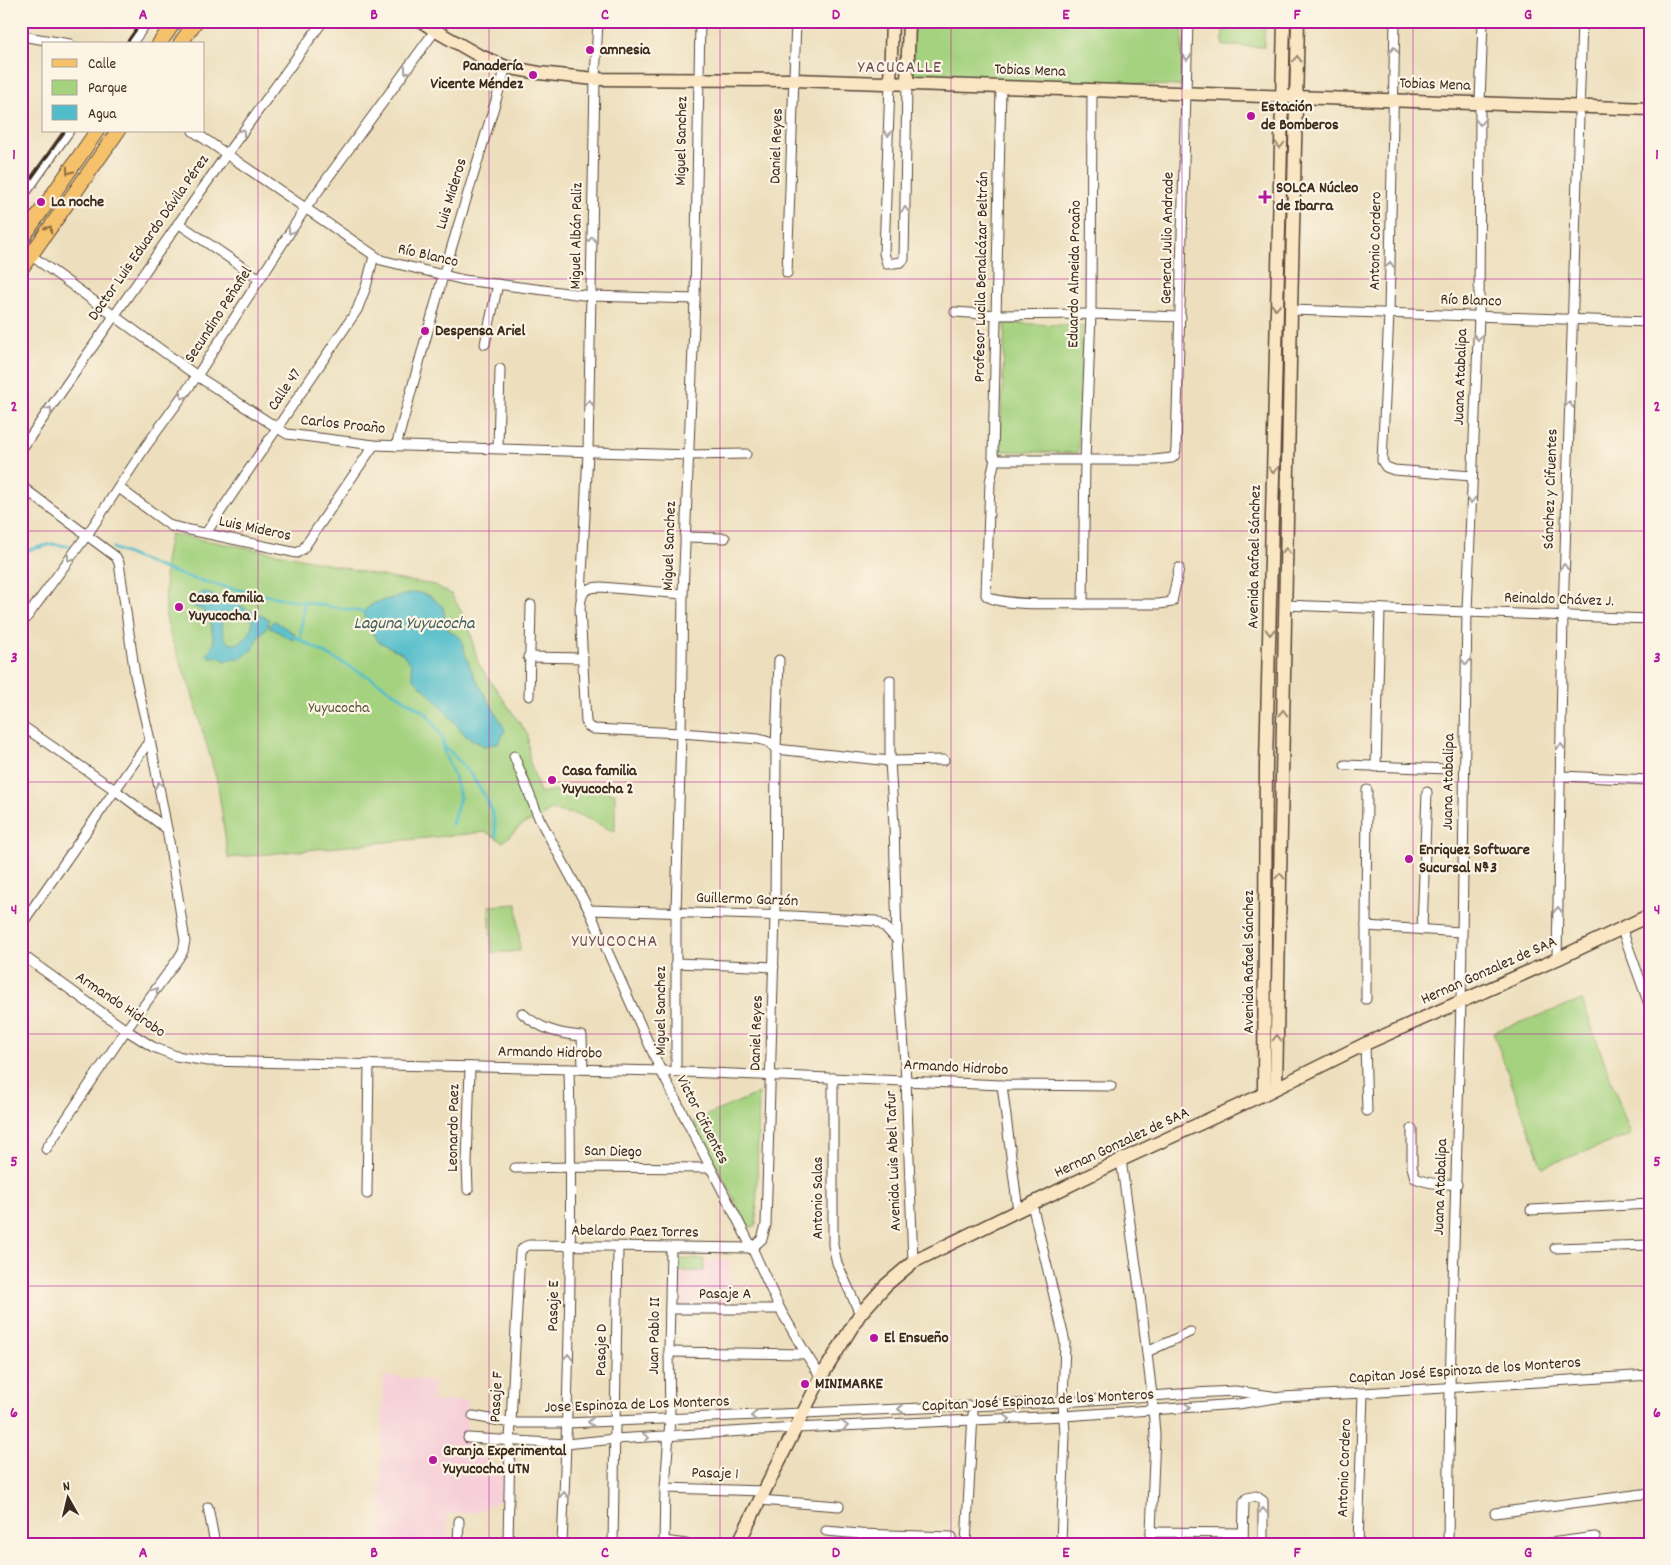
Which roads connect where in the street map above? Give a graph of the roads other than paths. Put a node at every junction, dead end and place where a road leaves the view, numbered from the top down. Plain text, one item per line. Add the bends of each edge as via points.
1 (148, 21) edge
2 (175, 21) edge
3 (196, 21) edge
4 (323, 21) edge
5 (421, 21) edge
6 (598, 21) edge
7 (700, 21) edge
8 (796, 21) edge
9 (892, 21) edge
10 (909, 21) edge
11 (1188, 21) edge
12 (1284, 21) edge
13 (1298, 21) edge
14 (1395, 21) edge
15 (1483, 21) edge
16 (1582, 21) edge
17 (439, 26) edge
18 (21, 36) edge
19 (58, 42) edge
20 (132, 42) edge
21 (160, 42) edge
22 (181, 42) edge
23 (506, 67) junction
24 (698, 78) junction
25 (595, 79) junction
26 (795, 80) junction
27 (890, 84) junction
28 (907, 84) junction
29 (1001, 87) junction
30 (1092, 90) junction
31 (1186, 92) junction
32 (1282, 96) junction
33 (1296, 97) junction
34 (1393, 100) junction
35 (1480, 102) junction
36 (1579, 107) junction
37 (1650, 109) edge
38 (68, 132) edge
39 (96, 132) edge
40 (117, 132) edge
41 (194, 132) edge
42 (226, 154) junction
43 (21, 199) edge
44 (306, 209) junction
45 (178, 223) junction
46 (21, 240) edge
47 (26, 252) edge
48 (374, 256) junction
49 (1277, 256) junction
50 (1293, 258) junction
51 (21, 269) edge
52 (787, 273) dead end
53 (443, 276) junction
54 (260, 279) junction
55 (498, 284) junction
56 (590, 296) junction
57 (695, 299) junction
58 (1291, 310) junction
59 (955, 312) dead end
60 (1091, 314) junction
61 (1389, 314) junction
62 (115, 315) junction
63 (997, 315) junction
64 (1479, 316) junction
65 (1181, 317) junction
66 (1571, 319) junction
67 (1650, 322) edge
68 (484, 344) dead end
69 (500, 369) dead end
70 (197, 376) junction
71 (278, 428) junction
72 (374, 446) junction
73 (396, 446) junction
74 (498, 448) junction
75 (21, 450) edge
76 (588, 452) junction
77 (746, 454) dead end
78 (689, 455) junction
79 (1000, 460) junction
80 (1085, 460) junction
81 (1472, 476) junction
82 (21, 486) edge
83 (118, 488) junction
84 (206, 534) junction
85 (87, 535) junction
86 (685, 537) junction
87 (725, 538) dead end
88 (1179, 568) dead end
89 (683, 594) junction
90 (581, 596) junction
91 (531, 604) dead end
92 (1083, 604) junction
93 (1285, 605) junction
94 (1380, 609) junction
95 (1467, 611) junction
96 (1563, 615) junction
97 (1650, 618) edge
98 (21, 625) edge
99 (528, 657) junction
100 (583, 658) junction
101 (779, 660) dead end
102 (890, 680) dead end
103 (529, 696) dead end
104 (21, 725) edge
105 (682, 732) junction
106 (150, 740) junction
107 (776, 749) junction
108 (514, 756) dead end
109 (944, 760) dead end
110 (890, 761) junction
111 (1346, 765) dead end
112 (1376, 767) junction
113 (1448, 769) dead end
114 (1561, 776) junction
115 (1650, 780) edge
116 (115, 790) junction
117 (1367, 790) dead end
118 (1427, 792) dead end
119 (167, 829) junction
120 (589, 910) junction
121 (676, 912) junction
122 (775, 915) junction
123 (1650, 915) edge
124 (21, 925) edge
125 (1366, 926) junction
126 (1621, 927) junction
127 (1422, 930) junction
128 (1461, 932) junction
129 (897, 940) junction
130 (21, 954) edge
131 (1557, 959) junction
132 (676, 963) junction
133 (774, 967) junction
134 (1366, 999) dead end
135 (1461, 1002) junction
136 (1650, 1007) edge
137 (522, 1013) dead end
138 (126, 1030) junction
139 (1365, 1044) junction
140 (369, 1064) junction
141 (470, 1067) junction
142 (570, 1069) junction
143 (584, 1069) junction
144 (661, 1071) junction
145 (676, 1071) junction
146 (771, 1075) junction
147 (833, 1078) junction
148 (906, 1080) junction
149 (1002, 1085) junction
150 (1111, 1086) dead end
151 (1276, 1087) junction
152 (1264, 1094) junction
153 (1367, 1111) dead end
154 (1412, 1129) dead end
155 (46, 1149) dead end
156 (1121, 1160) junction
157 (572, 1167) junction
158 (516, 1168) dead end
159 (710, 1168) junction
160 (1457, 1184) junction
161 (468, 1190) dead end
162 (367, 1194) dead end
163 (1032, 1204) junction
164 (1650, 1204) edge
165 (1531, 1210) dead end
166 (1018, 1211) junction
167 (1650, 1245) edge
168 (570, 1246) junction
169 (618, 1248) junction
170 (671, 1248) junction
171 (752, 1248) junction
172 (1555, 1248) dead end
173 (520, 1252) joint
174 (913, 1262) junction
175 (670, 1309) junction
176 (780, 1309) junction
177 (860, 1314) junction
178 (1190, 1332) dead end
179 (669, 1352) junction
180 (1147, 1352) junction
181 (806, 1354) junction
182 (1650, 1375) edge
183 (821, 1377) junction
184 (1450, 1388) junction
185 (1363, 1393) junction
186 (1152, 1395) junction
187 (1282, 1397) junction
188 (1064, 1402) junction
189 (974, 1406) junction
190 (1153, 1410) junction
191 (802, 1413) junction
192 (474, 1416) dead end
193 (1064, 1416) junction
194 (616, 1420) junction
195 (670, 1420) junction
196 (972, 1420) junction
197 (511, 1423) junction
198 (567, 1423) junction
199 (796, 1428) junction
200 (668, 1436) junction
201 (468, 1438) dead end
202 (615, 1439) junction
203 (510, 1442) junction
204 (566, 1444) junction
205 (666, 1488) junction
206 (1650, 1492) edge
207 (761, 1495) junction
208 (839, 1506) dead end
209 (208, 1507) dead end
210 (1495, 1513) dead end
211 (459, 1521) dead end
212 (826, 1531) dead end
213 (1151, 1532) junction
214 (1244, 1533) junction
215 (952, 1538) dead end
216 (1595, 1538) dead end
217 (860, 1539) edge
218 (664, 1542) edge
219 (215, 1544) edge
220 (458, 1544) edge
221 (508, 1544) edge
222 (562, 1544) edge
223 (612, 1544) edge
224 (686, 1544) edge
225 (738, 1544) edge
226 (966, 1544) edge
227 (1061, 1544) edge
228 (1151, 1544) edge
229 (1243, 1544) edge
230 (1263, 1544) edge
231 (1358, 1544) edge
232 (1448, 1544) edge
233 (1543, 1544) edge

1 - 20 street
2 - 21 main road
3 - 22 main road
42 -> 4 street, Doctor Luis Eduardo Dávila Pérez
5 - 17 street, Tobias Mena
6 - 25 street, Miguel Albán Paliz
7 - 24 street, Miguel Sanchez
8 - 26 street, Daniel Reyes
9 - 27 street
10 - 28 street
11 -> 31 street, General Julio Andrade
12 - 32 street, Avenida Rafael Sánchez
33 -> 13 street, Avenida Rafael Sánchez
34 -> 14 street, Antonio Cordero
15 - 35 street, Juana Atabalipa
16 - 36 street, Sánchez y Cifuentes
17 - 23 street, Tobias Mena via 478,55
17 -> 44 street, Secundino Peñafiel
18 - 19 street
23 - 25 street, Tobias Mena via 539,74
23 - 53 street, Luis Mideros
24 - 25 street, Tobias Mena
24 - 26 street, Tobias Mena
24 - 57 street, Miguel Sanchez
56 -> 25 street, Miguel Albán Paliz
26 - 27 street, Tobias Mena
26 - 52 street, Daniel Reyes
27 - 28 street, Tobias Mena
27 -> 28 street via 884,253 887,264 904,259
28 - 29 street, Tobias Mena
29 - 30 street, Tobias Mena
29 - 63 street, Profesor Lucila Benalcázar Beltrán
30 - 31 street, Tobias Mena
30 - 60 street, Eduardo Almeida Proaño
31 - 32 street, Tobias Mena
31 - 65 street, General Julio Andrade
32 - 33 street, Tobias Mena
32 -> 49 street, Avenida Rafael Sánchez
33 - 34 street, Tobias Mena
33 - 50 street, Avenida Rafael Sánchez
34 - 35 street, Tobias Mena
61 -> 34 street, Antonio Cordero
35 - 36 street, Tobias Mena
35 -> 64 street, Juana Atabalipa
36 - 37 street, Tobias Mena
36 - 66 street, Sánchez y Cifuentes
38 - 43 street
39 -> 46 main road
47 -> 40 main road
41 - 42 street, Río Blanco
42 - 44 street, Río Blanco
42 - 45 street, Doctor Luis Eduardo Dávila Pérez
44 - 48 street, Río Blanco
44 -> 54 street, Secundino Peñafiel
45 - 54 street
45 - 62 street, Doctor Luis Eduardo Dávila Pérez
47 - 51 main road
47 - 62 street, Carlos Proaño
48 - 53 street, Río Blanco
48 - 71 street, Calle 47 via 357,310
49 - 50 street
49 -> 152 street, Avenida Rafael Sánchez via 1266,765
50 - 58 street, Avenida Rafael Sánchez
53 - 55 street, Río Blanco
53 - 73 street, Luis Mideros
54 - 70 street, Secundino Peñafiel
55 - 56 street, Río Blanco
55 - 68 street
56 - 57 street, Río Blanco
76 -> 56 street, Miguel Albán Paliz
57 - 78 street, Miguel Sanchez
58 - 61 street, Río Blanco
93 -> 58 street, Avenida Rafael Sánchez
59 - 63 street
60 - 63 street
60 - 65 street
60 - 80 street, Eduardo Almeida Proaño
61 - 64 street, Río Blanco
61 - 81 street, Antonio Cordero via 1382,460 1386,467 1394,470
62 - 70 street, Carlos Proaño
75 -> 62 street, Doctor Luis Eduardo Dávila Pérez
63 - 79 street, Profesor Lucila Benalcázar Beltrán via 992,453
64 - 66 street, Río Blanco
64 -> 81 street, Juana Atabalipa
65 - 80 street, General Julio Andrade via 1175,455 1154,460
66 - 67 street, Río Blanco
96 -> 66 street, Sánchez y Cifuentes
69 - 74 street
70 - 71 street, Carlos Proaño
70 -> 83 street, Secundino Peñafiel
71 - 72 street, Carlos Proaño via 288,434
71 - 84 street, Calle 47
72 - 73 street, Carlos Proaño
72 - 84 street, Luis Mideros via 303,549 297,553
73 - 74 street, Carlos Proaño
74 - 76 street, Carlos Proaño
76 - 78 street, Carlos Proaño
76 - 90 street, Miguel Albán Paliz
77 - 78 street, Carlos Proaño
78 - 86 street, Miguel Sanchez
79 - 80 street
79 - 92 street via 990,482 986,595 990,600 1009,602
80 - 92 street, Eduardo Almeida Proaño
81 -> 95 street, Juana Atabalipa
82 - 85 street
83 - 84 street, Luis Mideros via 171,526
83 - 85 street, Secundino Peñafiel
85 -> 98 street, Secundino Peñafiel
85 - 106 street via 116,557 119,563 135,675
86 - 87 street
86 - 89 street, Miguel Sanchez
88 - 92 street via 1172,602
89 - 90 street via 601,587 587,590
89 - 105 street, Miguel Sanchez
90 - 100 street, Miguel Albán Paliz
91 - 99 street
93 - 94 street, Reinaldo Chávez J.
151 -> 93 street, Avenida Rafael Sánchez
94 - 95 street, Reinaldo Chávez J.
94 - 112 street
95 - 96 street, Reinaldo Chávez J.
95 -> 128 street, Juana Atabalipa
96 - 97 street, Reinaldo Chávez J.
114 -> 96 street, Sánchez y Cifuentes
99 - 100 street
99 - 103 street
100 - 105 street, Miguel Albán Paliz via 588,726 593,729
101 - 107 street, Daniel Reyes
102 - 110 street, Avenida Luis Abel Tafur
104 - 116 street
105 - 107 street via 759,739
105 - 121 street, Miguel Sanchez
106 - 116 street
119 -> 106 street
107 - 110 street
107 - 122 street, Daniel Reyes
108 - 120 street, Victor Cifuentes via 540,818
109 - 110 street
110 - 129 street, Avenida Luis Abel Tafur
111 - 112 street
112 - 113 street
114 - 115 street
131 -> 114 street, Sánchez y Cifuentes
116 - 119 street
116 - 124 street
117 - 125 street
118 - 127 street
138 -> 119 street via 178,959 186,941
120 - 121 street, Guillermo Garzón
120 - 144 street, Victor Cifuentes
121 - 122 street, Guillermo Garzón
121 - 132 street, Miguel Sanchez
122 - 129 street, Guillermo Garzón via 876,922 885,926
122 - 133 street, Daniel Reyes
123 - 126 street, Hernan Gonzalez de SAA
125 - 127 street
125 - 134 street
126 - 131 street, Hernan Gonzalez de SAA
126 - 136 street
127 - 128 street
128 - 135 street, Juana Atabalipa
129 - 148 street, Avenida Luis Abel Tafur
130 - 138 street, Armando Hidrobo
131 - 135 street, Hernan Gonzalez de SAA
132 - 133 street
132 - 145 street, Miguel Sanchez
133 - 146 street, Daniel Reyes
135 - 139 street, Hernan Gonzalez de SAA
135 - 160 street, Juana Atabalipa
137 - 143 street via 550,1031 582,1036
138 - 140 street, Armando Hidrobo via 153,1047 176,1056 208,1061
138 - 155 street
139 - 151 street, Hernan Gonzalez de SAA
139 - 153 street
140 - 141 street, Armando Hidrobo
140 - 162 street
141 - 142 street, Armando Hidrobo
141 - 161 street, Leonardo Paez
142 - 143 street, Armando Hidrobo
142 - 157 street, Pasaje E
143 - 144 street, Armando Hidrobo
144 - 145 street, Armando Hidrobo
144 - 159 street, Victor Cifuentes
145 - 146 street, Armando Hidrobo
146 - 147 street, Armando Hidrobo
146 - 171 street, Daniel Reyes via 766,1225 762,1238
147 - 148 street, Armando Hidrobo
147 - 177 street, Antonio Salas via 833,1245 837,1263
148 - 149 street, Armando Hidrobo
148 - 174 street, Avenida Luis Abel Tafur
149 - 150 street, Armando Hidrobo
149 - 166 street
151 - 152 street, Hernan Gonzalez de SAA
152 - 156 street, Hernan Gonzalez de SAA
154 - 160 street via 1415,1178 1428,1183
156 - 163 street, Hernan Gonzalez de SAA
156 - 180 street
157 - 158 street, San Diego
157 - 159 street, San Diego
157 - 168 street, Pasaje E
159 - 171 street, Victor Cifuentes
160 - 184 street, Juana Atabalipa
163 - 166 street, Hernan Gonzalez de SAA
163 - 188 street via 1065,1342
164 - 165 street
166 - 174 street, Hernan Gonzalez de SAA
167 - 172 street
168 - 169 street, Abelardo Paez Torres
168 - 173 street, Abelardo Paez Torres via 529,1245
198 -> 168 street, Pasaje E
169 - 170 street, Abelardo Paez Torres
169 - 194 street, Pasaje D
170 - 171 street, Abelardo Paez Torres
170 - 175 street, Juan Pablo II
171 - 176 street, Victor Cifuentes
173 - 197 street, Pasaje F
174 - 177 street, Hernan Gonzalez de SAA
175 - 176 street, Pasaje A
175 - 179 street, Juan Pablo II
176 - 181 street, Victor Cifuentes
177 - 183 street, Hernan Gonzalez de SAA
178 - 180 street
179 - 181 street
179 - 195 street, Juan Pablo II
180 - 186 street
181 - 183 street, Victor Cifuentes
182 - 184 street, Capitan José Espinoza de los Monteros
183 - 191 street, Hernan Gonzalez de SAA
184 - 185 street, Capitan José Espinoza de los Monteros
184 - 232 street, Juana Atabalipa
185 - 187 street, Capitan José Espinoza de los Monteros
185 - 231 street, Antonio Cordero
186 - 187 street, Capitan José Espinoza de los Monteros via 1235,1392
186 - 188 street, Capitan José Espinoza de los Monteros
186 - 190 street
190 -> 187 street, Capitan José Espinoza de los Monteros via 1238,1404
188 - 189 street, Capitan José Espinoza de los Monteros
188 - 193 street
189 -> 191 street, Capitan José Espinoza de los Monteros
189 - 196 street
190 - 193 street, Capitan José Espinoza de los Monteros
190 - 213 street
191 -> 195 street, Jose Espinoza de Los Monteros
191 - 199 street, Hernan Gonzalez de SAA
192 - 197 street, Jose Espinoza de Los Monteros
196 -> 193 street, Capitan José Espinoza de los Monteros
193 - 227 street
194 - 195 street, Jose Espinoza de Los Monteros
194 -> 198 street, Jose Espinoza de Los Monteros
194 - 202 street, Pasaje D
195 - 200 street, Juan Pablo II
199 -> 196 street, Capitan José Espinoza de los Monteros
196 - 226 street
197 - 198 street, Jose Espinoza de Los Monteros
197 - 203 street, Pasaje F
198 - 204 street, Pasaje E
199 - 200 street, Jose Espinoza de Los Monteros
199 - 207 street, Hernan Gonzalez de SAA
202 -> 200 street, Jose Espinoza de Los Monteros
200 - 205 street, Juan Pablo II
201 - 203 street, Jose Espinoza de Los Monteros
202 - 204 street, Jose Espinoza de Los Monteros
202 - 223 street, Pasaje D
203 - 204 street, Jose Espinoza de Los Monteros
203 - 221 street, Pasaje F
222 -> 204 street, Pasaje E
205 - 207 street, Pasaje 1
205 - 218 street, Juan Pablo II
206 - 210 street
207 - 208 street, Pasaje 1
207 - 225 street, Hernan Gonzalez de SAA
209 - 219 street
211 - 220 street
212 - 217 street
213 - 214 street
213 - 228 street
214 - 229 street
230 -> 214 street via 1263,1501 1256,1496 1244,1502
215 - 217 street
216 - 233 street
218 - 224 street

